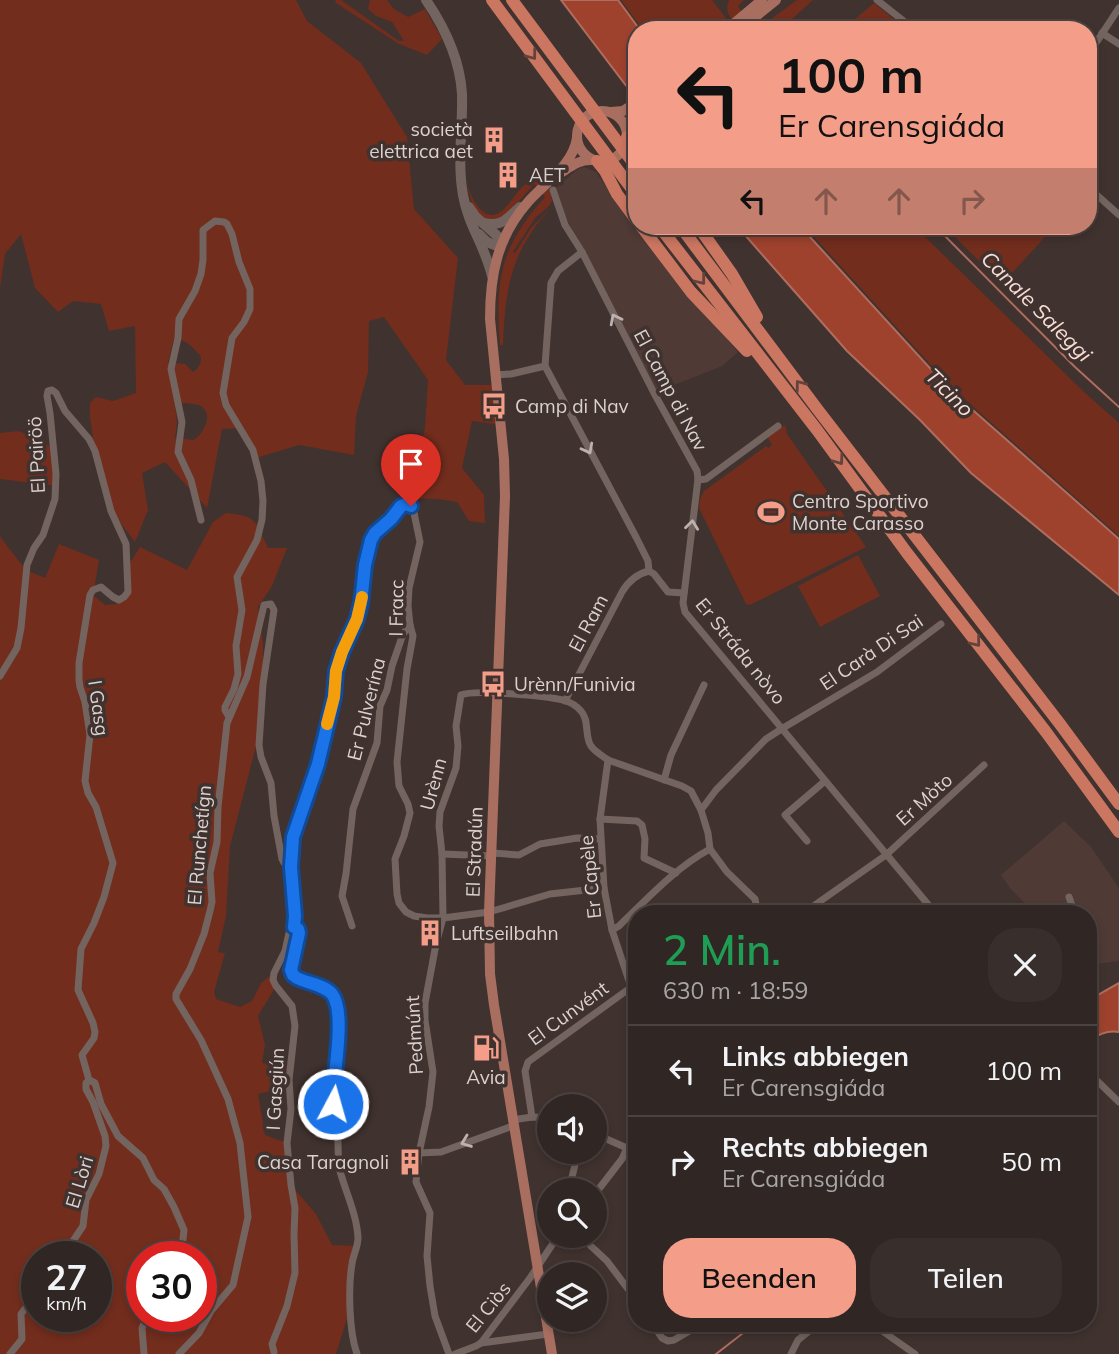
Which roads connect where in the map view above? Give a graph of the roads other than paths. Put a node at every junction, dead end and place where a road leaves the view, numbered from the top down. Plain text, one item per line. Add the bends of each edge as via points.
1 (426, 0) edge
2 (492, 0) edge
3 (512, 0) edge
4 (762, 0) edge
5 (776, 0) edge
6 (877, 0) edge
7 (1119, 8) edge
8 (753, 14) junction
9 (741, 21) edge
10 (747, 21) edge
11 (904, 21) edge
12 (1102, 33) junction
13 (1097, 41) edge
14 (1119, 44) edge
15 (628, 108) edge
16 (608, 111) junction
17 (628, 131) edge
18 (627, 135) junction
19 (577, 138) junction
20 (628, 156) edge
21 (594, 160) junction
22 (553, 177) junction
23 (628, 184) edge
24 (553, 190) dead end
25 (536, 193) junction
26 (1097, 195) edge
27 (628, 210) edge
28 (1119, 215) edge
29 (478, 226) junction
30 (648, 235) edge
31 (666, 235) edge
32 (687, 235) edge
33 (704, 235) edge
34 (501, 244) junction
35 (582, 253) junction
36 (492, 276) junction
37 (781, 360) junction
38 (545, 366) junction
39 (496, 375) junction
40 (50, 390) joint
41 (792, 397) junction
42 (778, 426) dead end
43 (698, 480) junction
44 (201, 520) dead end
45 (649, 571) junction
46 (684, 593) junction
47 (941, 624) dead end
48 (410, 625) junction
49 (0, 676) edge
50 (704, 685) dead end
51 (498, 694) junction
52 (565, 701) junction
53 (229, 716) junction
54 (1054, 717) junction
55 (783, 728) junction
56 (608, 760) junction
57 (984, 765) dead end
58 (664, 780) junction
59 (825, 781) junction
60 (1119, 789) edge
61 (1119, 804) edge
62 (701, 810) junction
63 (600, 819) junction
64 (1119, 832) edge
65 (600, 839) junction
66 (807, 841) dead end
67 (710, 849) junction
68 (442, 854) junction
69 (492, 855) junction
70 (886, 855) junction
71 (291, 867) junction
72 (676, 873) junction
73 (604, 888) junction
74 (1069, 897) dead end
75 (642, 905) edge
76 (756, 905) edge
77 (815, 905) edge
78 (928, 905) edge
79 (1072, 905) edge
80 (489, 912) junction
81 (443, 918) junction
82 (628, 918) edge
83 (352, 926) dead end
84 (294, 927) junction
85 (612, 930) junction
86 (628, 970) edge
87 (628, 989) edge
88 (1097, 1080) edge
89 (92, 1082) junction
90 (1118, 1100) edge
91 (532, 1117) junction
92 (537, 1117) edge
93 (512, 1123) junction
94 (607, 1139) edge
95 (626, 1148) joint
96 (419, 1153) junction
97 (607, 1178) edge
98 (73, 1241) edge
99 (183, 1241) edge
100 (593, 1248) edge
101 (537, 1269) joint
102 (628, 1289) edge
103 (22, 1332) edge
104 (142, 1332) edge
105 (658, 1332) edge
106 (688, 1332) edge
107 (808, 1332) edge
108 (884, 1332) edge
109 (548, 1334) joint
110 (481, 1343) junction
111 (274, 1352) dead end
112 (10, 1354) edge
113 (144, 1354) edge
114 (179, 1354) edge
115 (357, 1354) edge
116 (449, 1354) edge
117 (455, 1354) edge
118 (552, 1354) edge
119 (791, 1354) edge
120 (915, 1354) edge

1 - 29 street via 446,34 459,70 462,191
2 -> 23 highway
3 - 20 highway
4 - 8 main road
5 - 8 main road
6 - 11 street
7 - 12 street
8 - 9 main road
8 - 10 main road
12 - 13 street
12 - 14 street
15 - 16 main road
16 - 18 main road via 621,119
16 - 19 main road via 586,117
17 - 18 main road
18 - 21 main road via 618,156 604,162
19 - 21 main road via 581,151
19 - 22 main road via 574,150
21 - 22 main road via 578,162
21 - 27 highway
22 - 25 main road, El Stradún
24 - 35 street, El Camp di Nav via 561,217
25 - 29 street via 500,224
25 - 34 main road, El Stradún
26 - 28 street
29 - 34 street
29 - 36 street
30 - 41 highway via 691,292
31 -> 41 highway
32 - 37 highway
33 - 37 highway
34 - 36 main road, El Stradún
35 - 38 street via 558,271 551,283
43 -> 35 street, El Camp di Nav
36 - 39 main road, El Stradún
54 -> 37 highway
38 - 39 street
38 -> 45 street, Er Stráda nòvo via 636,537
39 - 51 main road, El Stradún via 505,477
40 - 49 street, El Pairöö via 55,499 27,565 17,648
40 - 89 street, I Gasg via 92,444 128,558 129,589 124,597 116,599 102,587 90,595 79,663 90,735 85,781 113,863 80,958 78,990 95,1031 82,1055
41 -> 64 highway
42 - 43 street via 706,479
46 -> 43 street, El Camp di Nav
44 - 53 street via 178,452 182,422 171,369 179,319 201,274 204,230 220,221 232,234 251,298 248,316 230,345 223,397 253,450 263,510 257,540 237,577 242,610 237,680 225,707
45 - 46 street, Er Stráda nòvo via 668,592
45 - 52 street, El Ram via 632,579 622,592
46 - 55 street, Er Stráda nòvo via 685,612
47 - 55 street, El Carà Di Sai via 877,672
48 - 71 street, I Fracc via 409,588 421,542 412,508 406,504 371,540 361,603 336,671 318,764 293,837
48 - 81 street, I Fracc via 413,636 397,762 399,786 410,813 395,859 397,894 410,914
48 - 83 street, Er Pulverína via 392,666 380,706 377,743 353,809 342,895
50 - 58 street
51 - 52 street, Urènn
51 - 68 street, Urènn via 460,697 456,768 440,812
51 - 69 main road, El Stradún
52 - 56 street via 584,714 590,744
53 - 71 street via 247,677 262,608 269,603 273,612 259,745 271,783 282,859
53 - 114 street, El Runchetígn via 210,873 212,902 204,934 176,999 205,1047 228,1100 240,1143 248,1217 233,1285
54 - 60 highway via 1073,730
54 - 61 highway
55 - 59 street, Er Stráda nòvo
55 - 62 street, El Carà Di Sai via 766,739
56 - 58 street
56 - 63 street, Er Capèle
57 - 70 street, Er Mòto
58 - 62 street via 689,789
59 - 66 street via 785,815
59 - 70 street, Er Stráda nòvo
62 - 67 street
63 - 65 street, Er Capèle
63 - 72 street via 638,821 645,839 643,858
65 - 69 street via 578,838 540,844 519,855
65 - 73 street, Er Capèle
67 - 72 street
67 - 76 street
68 - 69 street
68 - 81 street, Urènn
69 - 80 main road, El Stradún
70 - 77 street, Er Mòto
70 - 78 street, Er Stráda nòvo
71 - 84 street
72 - 75 street
73 - 80 street, I Fracc via 542,895
73 - 85 street, Er Capèle
74 - 79 street
80 - 81 street, I Fracc
80 - 93 main road, El Stradún via 491,984
81 - 96 street, Pedmúnt via 425,1003 433,1072
82 - 85 street
84 - 111 street, I Gasgiún via 272,979 292,1006 295,1020 288,1143 295,1273 272,1344
84 - 115 street via 299,933 293,975 329,992 337,1009 333,1098 340,1169 358,1237 350,1301
85 - 86 street, Er Capèle
87 - 91 street, El Cunvént via 528,1062 525,1071
88 - 90 street
89 - 98 street, El Lòri via 86,1083 86,1089 106,1146 86,1200 83,1226
89 - 99 street via 118,1136 143,1158 164,1189 184,1230
91 - 92 street
91 - 93 street
93 -> 96 street via 441,1152
93 - 101 main road, El Stradún
94 - 95 street
95 - 97 street
96 - 116 street, Pedmúnt via 416,1182 430,1213 427,1256 435,1316
100 - 102 street
101 - 110 street, El Ciòs
103 - 112 street via 22,1339
104 - 113 street
105 - 106 street via 668,1341
107 - 119 street
108 - 120 street
109 - 110 street
109 - 118 main road, El Stradún
110 - 117 street, El Ciòs

